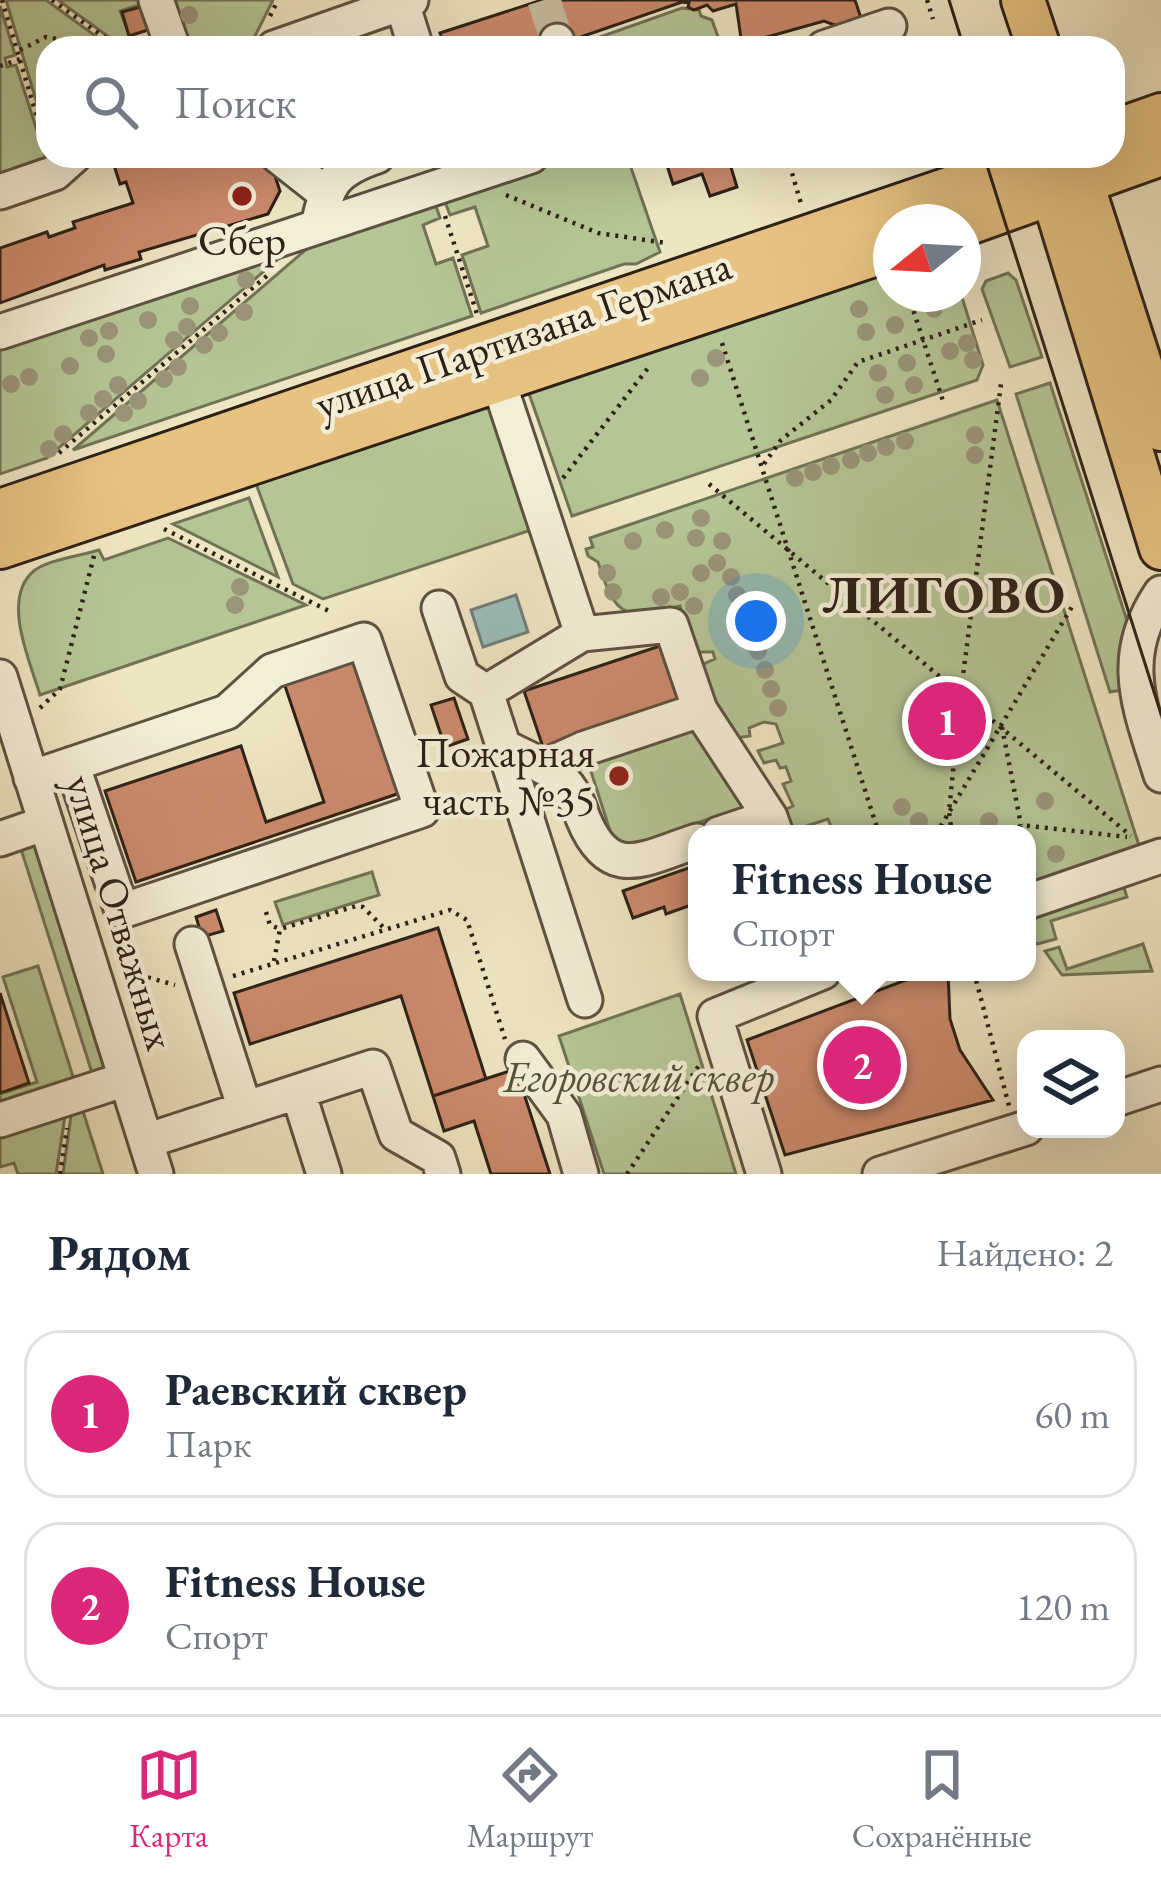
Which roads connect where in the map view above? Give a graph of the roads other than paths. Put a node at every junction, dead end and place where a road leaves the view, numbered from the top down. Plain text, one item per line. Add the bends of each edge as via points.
1 (157, 0) edge
2 (994, 0) edge
3 (1024, 0) edge
4 (407, 2) edge
5 (889, 26) dead end
6 (271, 34) edge
7 (169, 36) edge
8 (414, 36) edge
9 (859, 36) edge
10 (1005, 36) edge
11 (1035, 36) edge
12 (1161, 115) edge
13 (1125, 128) edge
14 (1161, 154) edge
15 (1125, 158) edge
16 (61, 168) edge
17 (288, 168) edge
18 (344, 168) edge
19 (495, 168) edge
20 (1053, 168) edge
21 (1054, 168) edge
22 (1056, 168) edge
23 (1056, 168) edge
24 (0, 192) edge
25 (321, 210) junction
26 (981, 213) edge
27 (873, 253) edge
28 (0, 332) edge
29 (488, 349) junction
30 (1161, 429) edge
31 (0, 511) edge
32 (0, 547) edge
33 (1161, 548) edge
34 (1161, 593) edge
35 (439, 608) dead end
36 (582, 634) junction
37 (0, 677) edge
38 (486, 692) junction
39 (700, 710) junction
40 (502, 746) junction
41 (72, 764) junction
42 (543, 767) junction
43 (1161, 776) edge
44 (32, 778) junction
45 (46, 823) junction
46 (772, 825) edge
47 (0, 839) edge
48 (688, 844) edge
49 (1161, 856) edge
50 (115, 890) junction
51 (1036, 899) edge
52 (71, 903) junction
53 (192, 944) dead end
54 (801, 981) edge
55 (585, 1000) dead end
56 (523, 1059) road end
57 (126, 1079) junction
58 (1161, 1084) edge
59 (298, 1092) junction
60 (1125, 1096) edge
61 (245, 1109) junction
62 (0, 1120) edge
63 (1017, 1131) edge
64 (146, 1141) junction
65 (156, 1174) edge
66 (324, 1174) edge
67 (443, 1174) edge
68 (581, 1174) edge
69 (764, 1174) edge
70 (880, 1174) edge

1 - 7 street
2 - 10 main road
3 - 11 main road
4 - 6 street
4 - 8 street
5 - 9 street
12 - 13 main road
14 - 15 main road, улица Партизана Германа
16 - 24 street
17 - 25 street
18 - 25 street
19 - 25 street
20 - 29 main road, улица Партизана Германа
21 - 26 main road, улица Партизана Германа
22 - 30 main road
23 - 33 main road
25 - 28 street
27 - 29 main road, улица Партизана Германа
29 - 31 main road, улица Партизана Германа
29 - 32 main road, улица Партизана Германа
29 - 36 street
34 - 43 street via 1146,616 1134,670
35 - 38 street via 462,676
36 - 38 street
36 - 39 street via 671,625
37 - 44 street, улица Отважных
38 - 40 street
39 - 42 street
39 - 46 street
40 - 42 street
40 - 55 street
41 - 44 street
41 - 50 street
41 - 50 street via 227,712 272,671 364,640 422,810 122,911
42 - 48 street via 575,796 600,850 615,861
44 - 45 street, улица Отважных
45 - 47 street
45 - 52 street, улица Отважных
49 - 51 street
50 - 52 street
52 - 57 street, улица Отважных
53 - 61 street
54 - 69 street via 715,1016
56 - 68 street via 564,1115
57 - 62 street
57 - 64 street, улица Отважных
58 - 60 street
59 - 61 street
59 - 66 street
59 - 67 street via 373,1067 396,1135 438,1158
61 - 64 street
63 - 70 street
64 - 65 street, улица Отважных

